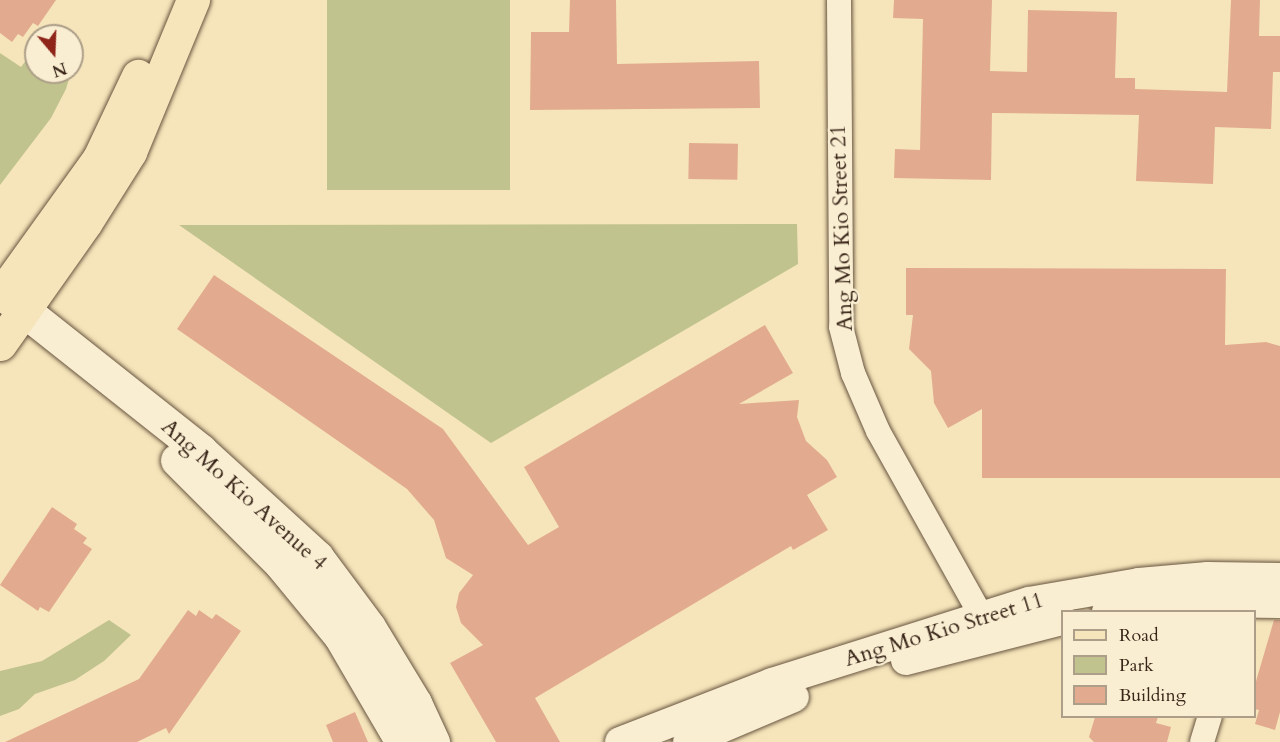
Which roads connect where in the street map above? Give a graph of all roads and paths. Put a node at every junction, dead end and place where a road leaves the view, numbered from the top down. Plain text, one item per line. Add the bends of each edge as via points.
1 (171, 0) edge
2 (193, 0) edge
3 (838, 0) edge
4 (6, 314) edge
5 (1280, 578) edge
6 (1242, 598) edge
7 (1280, 603) edge
8 (1125, 610) edge
9 (1061, 620) edge
10 (987, 626) junction
11 (1209, 718) edge
12 (402, 742) edge
13 (433, 742) edge
14 (620, 742) edge
15 (688, 742) edge
16 (1202, 742) edge

1 - 4 main road via 99,158
2 - 4 main road via 129,152 86,222
3 - 10 street, Ang Mo Kio Street 21 via 839,287 844,339 853,373 878,431
4 - 12 main road, Ang Mo Kio Avenue 4 via 194,475 280,563 340,636
4 - 13 main road, Ang Mo Kio Avenue 4 via 201,451 318,557 369,627 415,703
5 - 6 street, Ang Mo Kio Street 11
6 - 7 street, Ang Mo Kio Street 11
6 - 8 street, Ang Mo Kio Street 11
6 - 10 street, Ang Mo Kio Street 11 via 1139,583 1029,602
9 - 10 street, Ang Mo Kio Street 11
10 - 14 street, Ang Mo Kio Street 11 via 772,683
10 - 15 street, Ang Mo Kio Street 11 via 821,687
11 - 16 street

